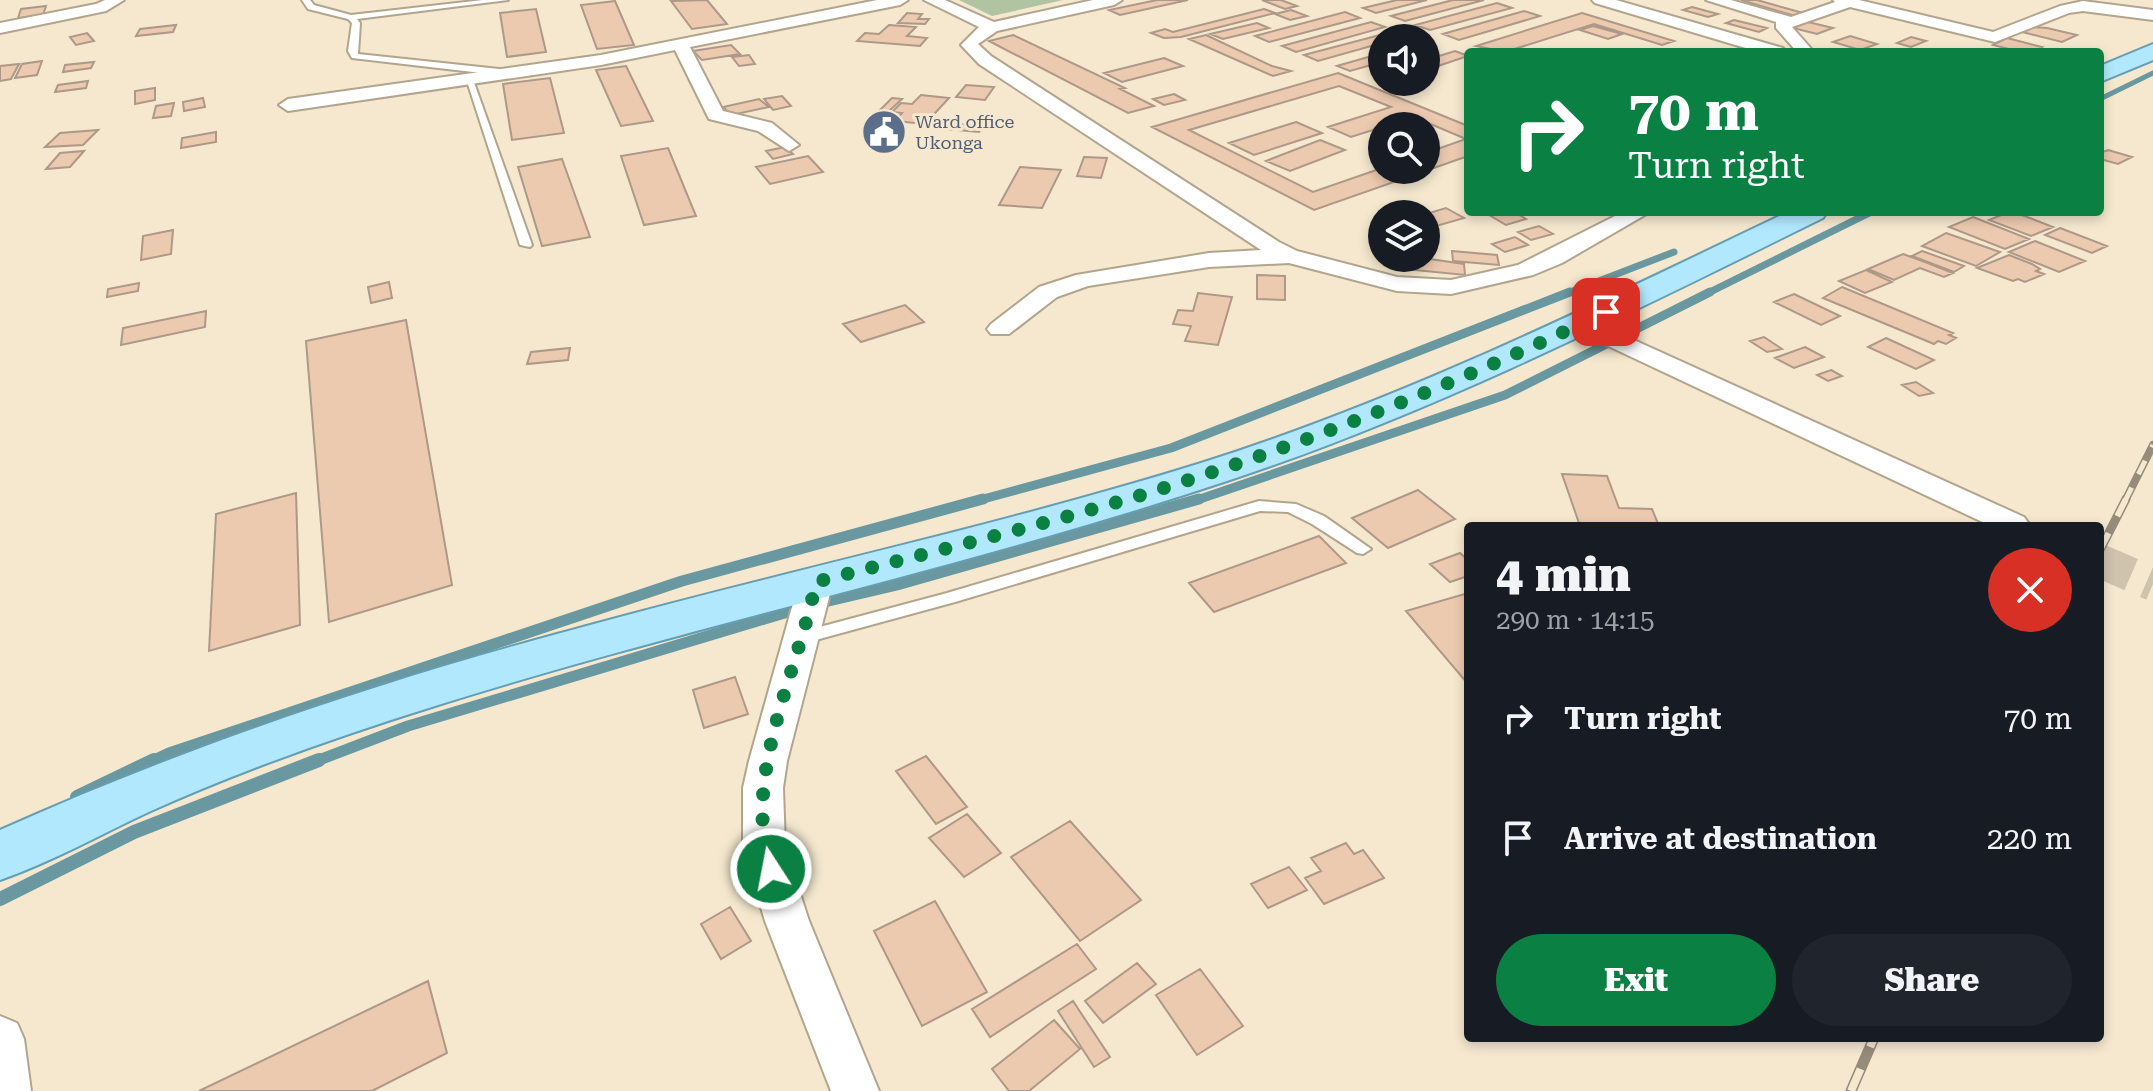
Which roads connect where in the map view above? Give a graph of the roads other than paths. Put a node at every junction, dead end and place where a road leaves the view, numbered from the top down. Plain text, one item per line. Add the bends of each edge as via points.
1 (116, 0) edge
2 (306, 0) edge
3 (504, 0) edge
4 (900, 0) edge
5 (932, 0) edge
6 (1114, 0) edge
7 (1600, 0) edge
8 (1714, 0) edge
9 (1846, 1) edge
10 (2153, 15) edge
11 (351, 17) junction
12 (1789, 21) junction
13 (992, 27) junction
14 (0, 28) edge
15 (680, 43) junction
16 (1763, 48) edge
17 (1802, 48) edge
18 (2153, 51) edge
19 (499, 72) junction
20 (2104, 73) edge
21 (468, 77) junction
22 (288, 105) dead end
23 (789, 145) dead end
24 (1631, 216) edge
25 (1804, 216) edge
26 (526, 245) dead end
27 (1289, 256) junction
28 (1581, 324) junction
29 (1000, 329) dead end
30 (2009, 522) edge
31 (1363, 549) dead end
32 (816, 582) junction
33 (801, 638) junction
34 (0, 856) edge
35 (0, 1039) edge
36 (7, 1091) edge
37 (855, 1091) edge

1 - 14 street via 93,10
2 - 11 lane via 318,10
3 - 11 lane
4 - 15 street
5 - 13 street
6 - 13 street
7 - 16 street
8 - 12 street
9 - 10 street via 1995,37 2083,6
9 - 12 street
11 - 19 lane via 356,23 355,56
12 - 17 street via 1782,28
13 - 27 street via 969,45 985,60
15 - 19 street via 601,60
15 - 23 street via 716,115 765,127
18 - 20 main road
19 - 21 street
21 - 22 street
21 - 26 lane
24 - 27 street via 1539,264 1451,287 1397,284
25 - 28 main road
27 - 29 street via 1209,260 1084,280 1048,292
28 - 30 street
28 - 32 main road via 1275,451 1137,496
31 - 33 lane via 1291,507 1259,506
32 - 33 street
32 - 34 main road via 388,700 196,769
33 - 37 street via 763,788 764,847 787,921
35 - 36 street

